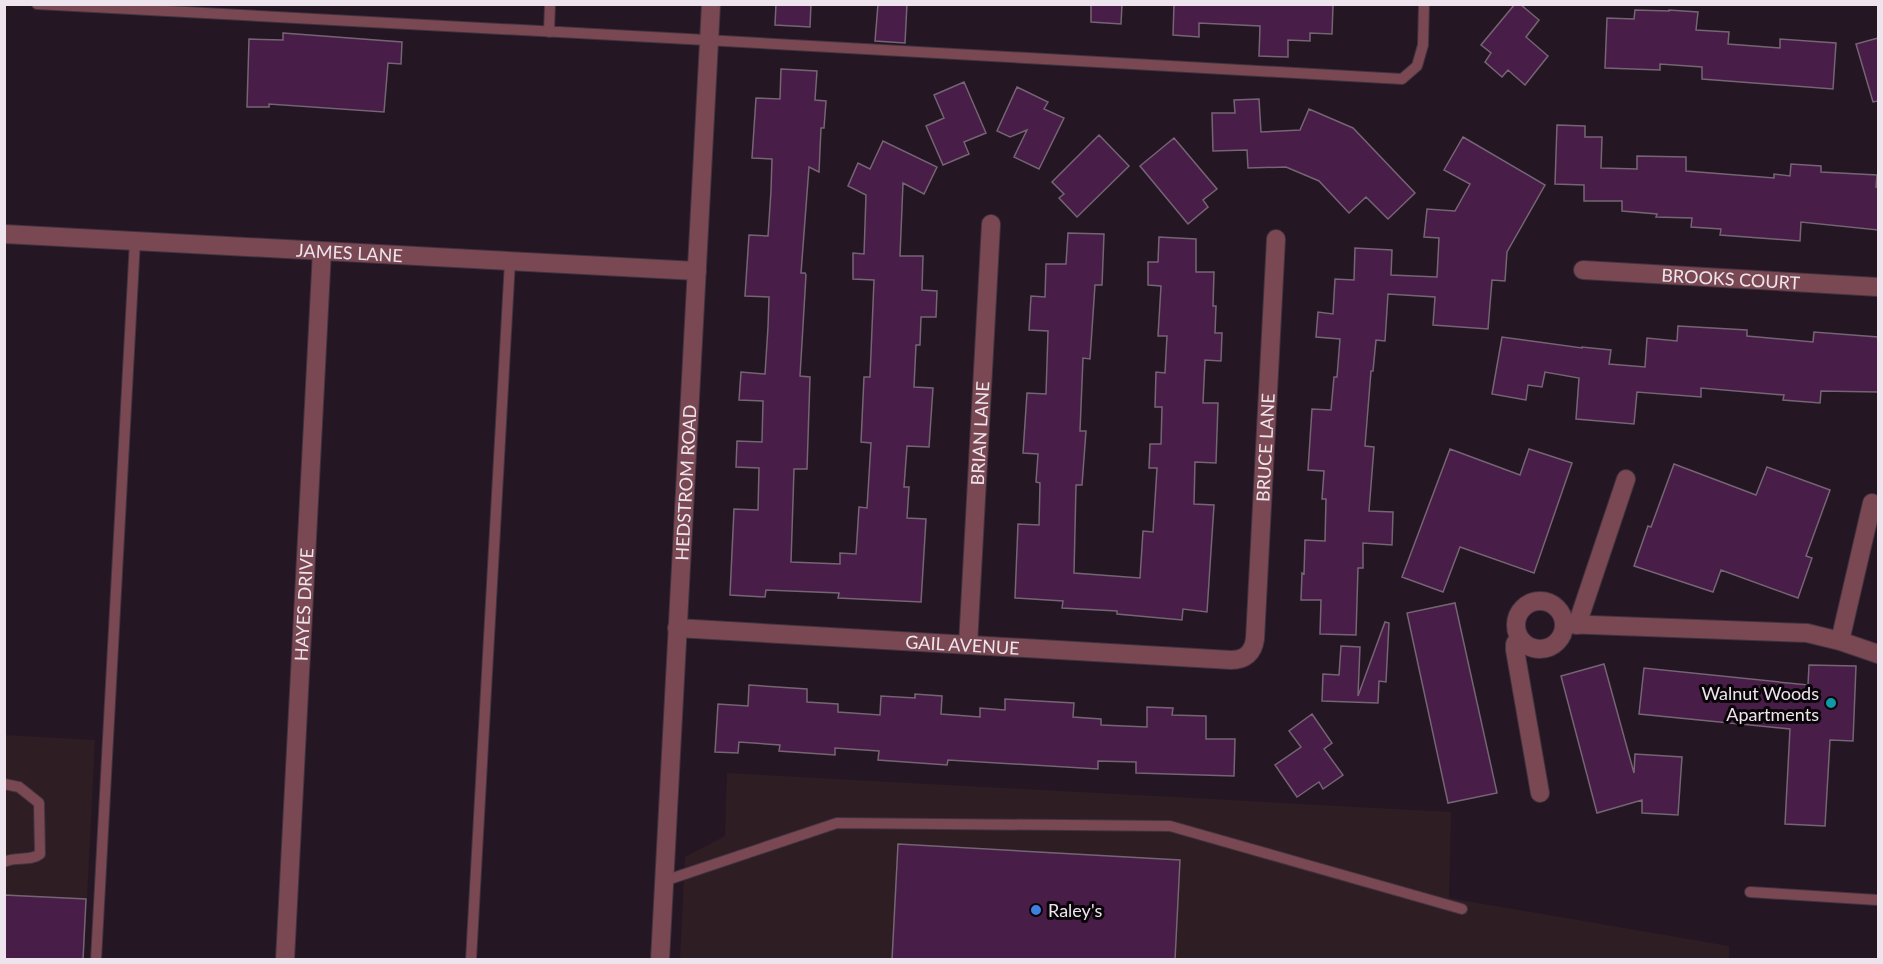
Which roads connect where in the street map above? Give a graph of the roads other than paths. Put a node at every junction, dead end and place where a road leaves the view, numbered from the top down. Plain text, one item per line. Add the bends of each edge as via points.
1 (37, 4) edge
2 (550, 4) edge
3 (711, 4) edge
4 (1424, 4) edge
5 (549, 32) junction
6 (709, 40) junction
7 (991, 224) dead end
8 (4, 234) edge
9 (1276, 239) dead end
10 (135, 241) junction
11 (322, 251) junction
12 (510, 261) junction
13 (1582, 270) dead end
14 (696, 271) junction
15 (1878, 286) edge
16 (1626, 479) dead end
17 (1872, 503) dead end
18 (1570, 624) junction
19 (677, 627) junction
20 (1519, 638) junction
21 (1840, 641) junction
22 (968, 645) junction
23 (1878, 654) edge
24 (1247, 655) joint
25 (4, 784) edge
26 (1540, 793) dead end
27 (4, 862) edge
28 (664, 881) junction
29 (1750, 892) dead end
30 (1878, 900) edge
31 (1462, 909) dead end
32 (96, 960) edge
33 (285, 960) edge
34 (471, 960) edge
35 (660, 960) edge

1 - 5 lane
2 - 5 lane
3 - 6 street, HEDSTROM ROAD
4 - 6 lane via 1423,45 1417,66 1402,80
5 - 6 lane
6 - 14 street, HEDSTROM ROAD
7 - 22 street, BRIAN LANE
8 - 10 street, JAMES LANE
9 - 24 street, BRUCE LANE via 1255,639
10 - 11 street, JAMES LANE
10 - 32 lane
11 - 12 street, JAMES LANE
11 - 33 street, HAYES DRIVE
12 - 14 street, JAMES LANE
12 - 34 lane
13 - 15 street, BROOKS COURT
14 - 19 street, HEDSTROM ROAD
16 - 18 street
17 - 21 street
18 - 20 street via 1559,640 1546,648 1531,648
18 - 20 street via 1552,604 1528,603 1518,615
18 - 21 street via 1807,633
19 - 22 street, GAIL AVENUE
19 - 28 street, HEDSTROM ROAD
20 - 26 street via 1515,651
21 - 23 street
22 - 24 street, GAIL AVENUE via 1231,660
25 - 27 lane via 19,787 39,803 40,854 34,859 12,858
28 - 31 lane via 837,823 1170,826
28 - 35 street, HEDSTROM ROAD
29 - 30 lane

